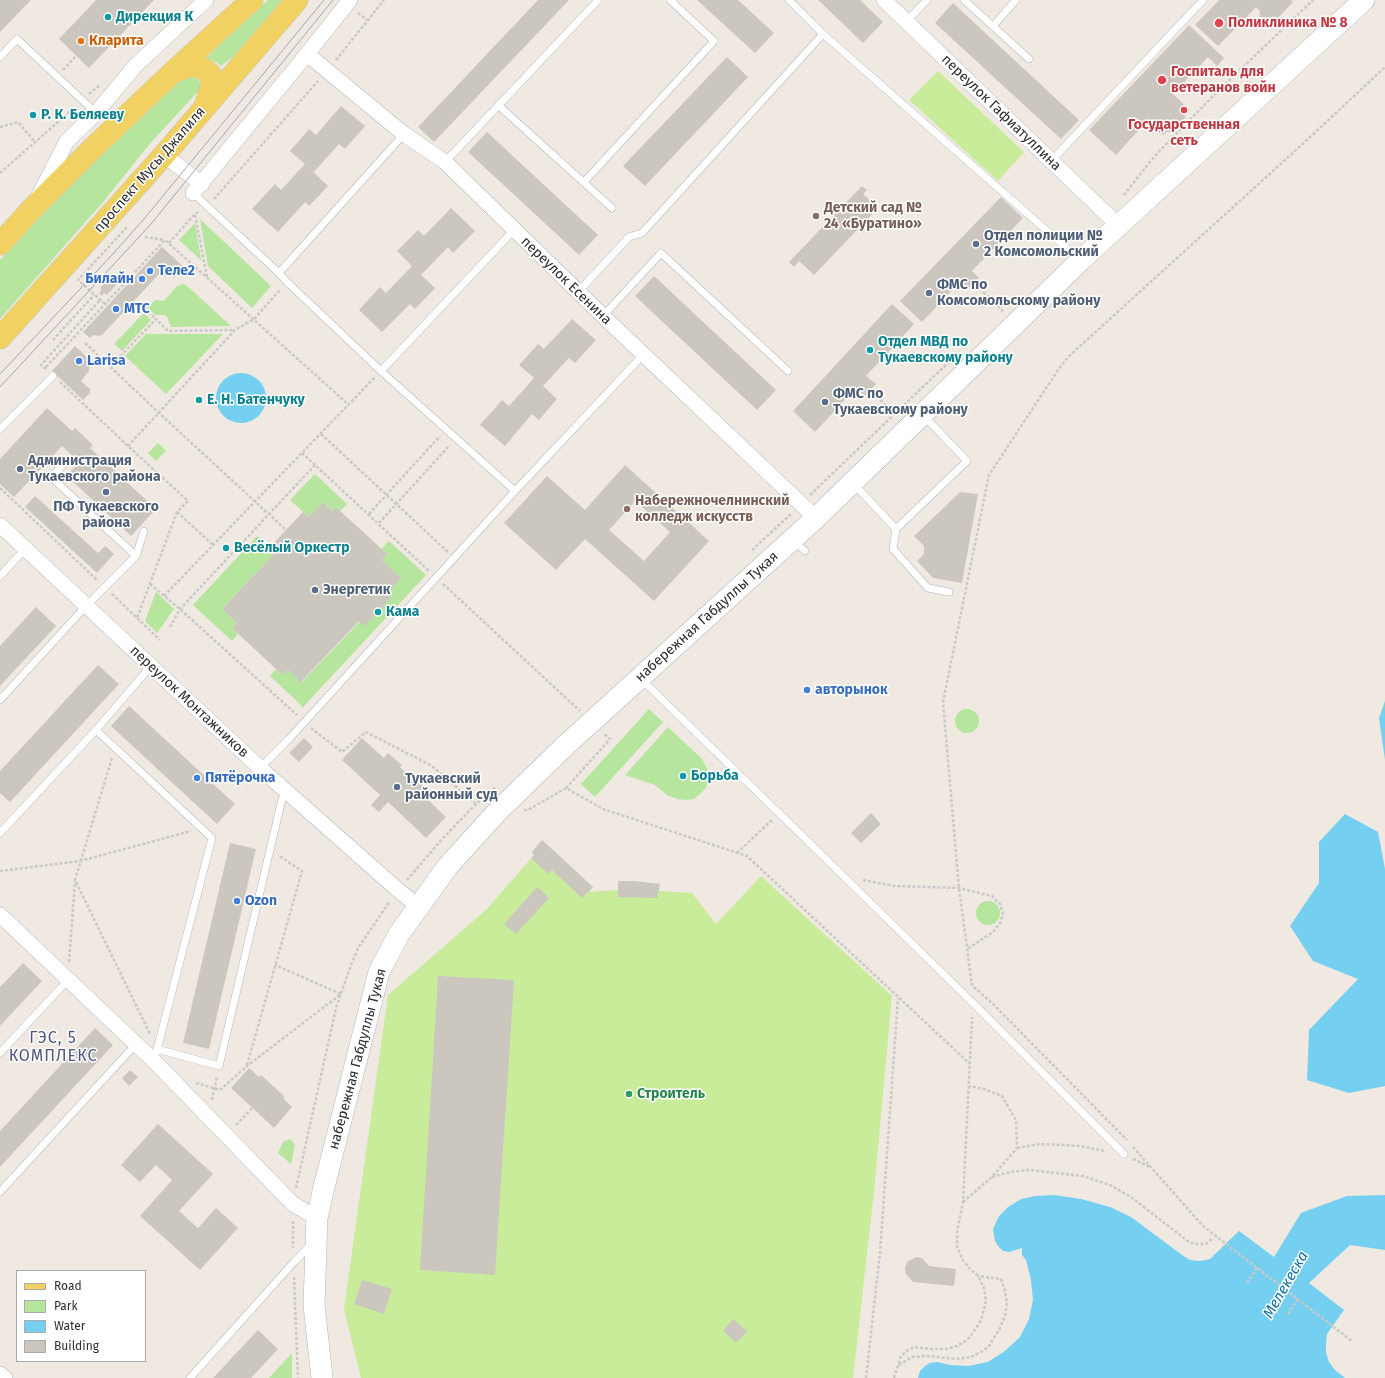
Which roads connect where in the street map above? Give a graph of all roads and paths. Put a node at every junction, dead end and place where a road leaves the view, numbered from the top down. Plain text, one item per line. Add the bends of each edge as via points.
1 (206, 0) edge
2 (252, 0) edge
3 (297, 0) edge
4 (384, 0) edge
5 (598, 0) edge
6 (670, 0) edge
7 (789, 0) edge
8 (884, 0) edge
9 (927, 0) edge
10 (964, 0) edge
11 (1016, 0) edge
12 (1203, 0) edge
13 (1364, 0) edge
14 (353, 6) edge
15 (367, 20) junction
16 (906, 22) junction
17 (993, 26) junction
18 (823, 34) junction
19 (307, 54) junction
20 (0, 56) edge
21 (76, 56) dead end
22 (1029, 59) dead end
23 (1385, 67) edge
24 (327, 71) junction
25 (173, 72) junction
26 (57, 76) junction
27 (83, 100) junction
28 (498, 106) junction
29 (204, 109) junction
30 (96, 114) junction
31 (0, 127) edge
32 (404, 134) junction
33 (35, 142) junction
34 (164, 155) junction
35 (1051, 161) junction
36 (445, 162) junction
37 (0, 173) edge
38 (584, 182) junction
39 (197, 189) junction
40 (208, 206) junction
41 (612, 208) dead end
42 (30, 211) junction
43 (195, 214) junction
44 (128, 226) dead end
45 (1119, 226) junction
46 (514, 230) junction
47 (145, 237) dead end
48 (165, 240) junction
49 (169, 243) junction
50 (0, 244) edge
51 (1081, 260) junction
52 (279, 272) junction
53 (207, 277) junction
54 (287, 282) junction
55 (976, 285) dead end
56 (578, 292) junction
57 (94, 295) junction
58 (100, 300) junction
59 (105, 304) junction
60 (141, 305) dead end
61 (1002, 311) dead end
62 (603, 316) junction
63 (156, 319) junction
64 (254, 319) junction
65 (235, 330) junction
66 (0, 338) edge
67 (53, 340) dead end
68 (85, 344) dead end
69 (643, 355) junction
70 (110, 367) junction
71 (45, 369) junction
72 (381, 371) junction
73 (788, 372) dead end
74 (52, 376) junction
75 (873, 393) dead end
76 (349, 405) junction
77 (159, 413) junction
78 (895, 414) dead end
79 (923, 414) junction
80 (0, 429) edge
81 (447, 429) junction
82 (321, 434) junction
83 (457, 438) junction
84 (128, 446) junction
85 (302, 453) junction
86 (315, 465) junction
87 (62, 466) dead end
88 (852, 483) junction
89 (0, 488) edge
90 (515, 491) junction
91 (386, 494) junction
92 (255, 502) junction
93 (396, 504) junction
94 (177, 512) junction
95 (268, 514) junction
96 (369, 514) junction
97 (816, 518) junction
98 (379, 523) junction
99 (0, 525) edge
100 (896, 529) junction
101 (286, 530) dead end
102 (144, 531) dead end
103 (213, 545) junction
104 (25, 549) junction
105 (136, 556) junction
106 (453, 557) junction
107 (0, 576) edge
108 (436, 577) junction
109 (150, 584) junction
110 (105, 588) junction
111 (949, 592) dead end
112 (164, 596) junction
113 (86, 606) junction
114 (180, 609) junction
115 (137, 618) junction
116 (170, 627) dead end
117 (160, 640) dead end
118 (151, 666) junction
119 (640, 678) junction
120 (0, 700) edge
121 (304, 722) junction
122 (592, 722) junction
123 (96, 730) junction
124 (115, 747) junction
125 (260, 768) junction
126 (566, 788) dead end
127 (282, 799) dead end
128 (202, 828) junction
129 (0, 833) edge
130 (270, 850) junction
131 (747, 856) dead end
132 (80, 861) junction
133 (0, 871) edge
134 (857, 879) dead end
135 (75, 880) junction
136 (959, 888) junction
137 (418, 906) junction
138 (0, 915) edge
139 (967, 949) junction
140 (275, 964) junction
141 (68, 980) junction
142 (898, 998) junction
143 (973, 1003) junction
144 (136, 1044) junction
145 (0, 1053) edge
146 (156, 1055) junction
147 (970, 1064) junction
148 (219, 1066) junction
149 (247, 1066) junction
150 (969, 1086) junction
151 (220, 1090) dead end
152 (252, 1108) dead end
153 (208, 1116) junction
154 (227, 1135) junction
155 (1017, 1148) junction
156 (1124, 1154) junction
157 (1152, 1168) dead end
158 (992, 1177) junction
159 (0, 1192) edge
160 (963, 1202) junction
161 (317, 1218) junction
162 (1203, 1226) dead end
163 (1213, 1238) dead end
164 (316, 1240) junction
165 (1257, 1268) junction
166 (978, 1276) junction
167 (1247, 1283) dead end
168 (1298, 1299) junction
169 (1288, 1314) dead end
170 (1353, 1342) dead end
171 (899, 1365) junction
172 (298, 1370) dead end
173 (0, 1374) edge
174 (5, 1378) edge
175 (190, 1378) edge
176 (296, 1378) edge
177 (322, 1378) edge
178 (866, 1378) edge
179 (894, 1378) edge

1 - 30 street via 136,65
2 - 25 main road
3 - 29 main road, проспект Мусы Джалиля
4 - 15 path
5 - 28 lane
6 - 38 lane via 714,41
7 - 18 lane
8 - 16 street, переулок Гафиатуллина
9 - 16 lane
10 - 17 lane
11 - 17 lane
12 - 35 lane
13 - 45 main road, набережная Габдуллы Тукая
14 - 15 path
14 - 19 street
15 - 24 path
16 - 35 street, переулок Гафиатуллина
17 - 22 lane
18 - 51 lane
18 - 56 lane via 642,233 629,237
19 - 24 street, переулок Есенина
19 - 39 street
20 - 26 lane via 17,38
21 - 26 path
23 - 136 path via 1068,357 989,475 942,702
24 - 32 street, переулок Есенина
24 - 40 path
25 - 29 main road via 190,66 201,67 210,74 212,85
25 - 42 main road
26 - 27 lane
27 - 30 lane
27 - 33 path
28 - 36 lane
28 - 38 lane
29 - 34 main road, проспект Мусы Джалиля
30 - 42 street via 67,141
31 - 33 path via 18,122
32 - 36 street, переулок Есенина
32 - 52 lane
33 - 37 path
34 - 39 street
34 - 66 main road, проспект Мусы Джалиля
35 - 45 street, переулок Гафиатуллина
36 - 46 street, переулок Есенина
38 - 41 lane
39 - 40 lane
40 - 43 path
40 - 52 lane
42 - 50 main road
43 - 49 path
43 - 53 path
44 - 57 path via 78,280
45 - 51 main road, набережная Габдуллы Тукая
46 - 56 street, переулок Есенина
46 - 72 lane
47 - 48 path
48 - 49 path
48 - 59 path
49 - 53 path
51 - 79 main road, набережная Габдуллы Тукая
52 - 54 lane
53 - 64 path
54 - 64 path
54 - 72 lane
55 - 61 path
56 - 62 street, переулок Есенина
57 - 58 path
57 - 67 path
58 - 59 path
58 - 71 path via 41,365
59 - 71 path
60 - 63 path
62 - 69 street, переулок Есенина
62 - 73 lane via 661,253
63 - 65 path via 168,331
63 - 70 path
64 - 65 path
64 - 76 path
65 - 77 path
68 - 70 path
69 - 90 lane
69 - 97 street, переулок Есенина
70 - 77 path
71 - 74 path
72 - 76 path
72 - 81 lane
74 - 80 lane
74 - 84 path
75 - 78 path
76 - 82 path
77 - 84 path
77 - 92 path
79 - 88 main road, набережная Габдуллы Тукая
79 - 100 lane via 967,461
81 - 83 lane
81 - 91 path
82 - 85 path
82 - 91 path
83 - 90 lane
83 - 93 path
84 - 94 path via 188,501
85 - 86 path
85 - 92 path
86 - 95 path
86 - 96 path
87 - 105 lane via 51,477
88 - 97 main road, набережная Габдуллы Тукая
88 - 100 lane
89 - 110 path
90 - 106 lane
91 - 93 path
91 - 96 path
92 - 95 path
92 - 103 path
93 - 98 path
93 - 106 path
94 - 103 path
94 - 109 path
95 - 101 path
95 - 114 path
96 - 98 path
97 - 119 main road, набережная Габдуллы Тукая via 799,545
98 - 108 path
99 - 104 street, переулок Монтажников
100 - 111 lane via 893,549 928,588
102 - 105 lane
103 - 112 path
104 - 107 lane
104 - 113 street, переулок Монтажников
105 - 110 lane
106 - 108 lane
108 - 121 lane
108 - 122 path
109 - 112 path
109 - 115 path
110 - 113 lane
110 - 115 path
112 - 114 path
113 - 118 street, переулок Монтажников
113 - 120 lane
114 - 116 path
114 - 121 path
115 - 117 path
118 - 123 lane
118 - 125 street, переулок Монтажников
119 - 122 main road, набережная Габдуллы Тукая
119 - 143 lane
121 - 125 lane
122 - 126 path via 610,739
122 - 137 main road, набережная Габдуллы Тукая via 498,811 448,866
123 - 124 lane
123 - 129 lane
124 - 128 lane
124 - 132 path
125 - 137 street, переулок Монтажников
127 - 130 lane
128 - 132 path
128 - 146 lane via 212,838
130 - 140 path via 302,870
130 - 148 lane
131 - 142 path
132 - 133 path
132 - 135 path
134 - 136 path via 894,886
135 - 141 path
135 - 146 path
136 - 139 path
136 - 139 path via 992,896 1000,904 1003,913 1000,923 993,932
137 - 161 main road, набережная Габдуллы Тукая via 398,934 379,972
138 - 141 street
139 - 143 path
140 - 149 path
140 - 149 path via 341,994
141 - 144 street
141 - 145 lane
142 - 147 path
142 - 178 path via 880,1253
143 - 147 path
143 - 156 lane
144 - 146 street
144 - 159 lane
146 - 148 lane
146 - 153 street
147 - 150 path
148 - 153 path
149 - 151 path
150 - 155 path via 1002,1096 1016,1120
150 - 160 path
152 - 154 path
153 - 154 street
154 - 161 street via 293,1204
155 - 156 path via 1039,1144 1080,1146
155 - 158 path
156 - 157 path
158 - 160 path
158 - 163 path via 1029,1170 1083,1176 1110,1185 1131,1197 1190,1242 1206,1244
160 - 166 path via 957,1246 962,1259
161 - 164 main road, набережная Габдуллы Тукая
162 - 165 path
164 - 175 lane
164 - 177 main road, набережная Габдуллы Тукая via 314,1305
165 - 167 path
165 - 168 path
166 - 171 path via 986,1300 976,1330 957,1346 946,1349 915,1347 908,1350 901,1356
166 - 171 path via 1001,1279 1005,1291 1005,1316 989,1346 971,1357 912,1357
168 - 169 path
168 - 170 path
171 - 179 path
172 - 176 path
173 - 174 street

